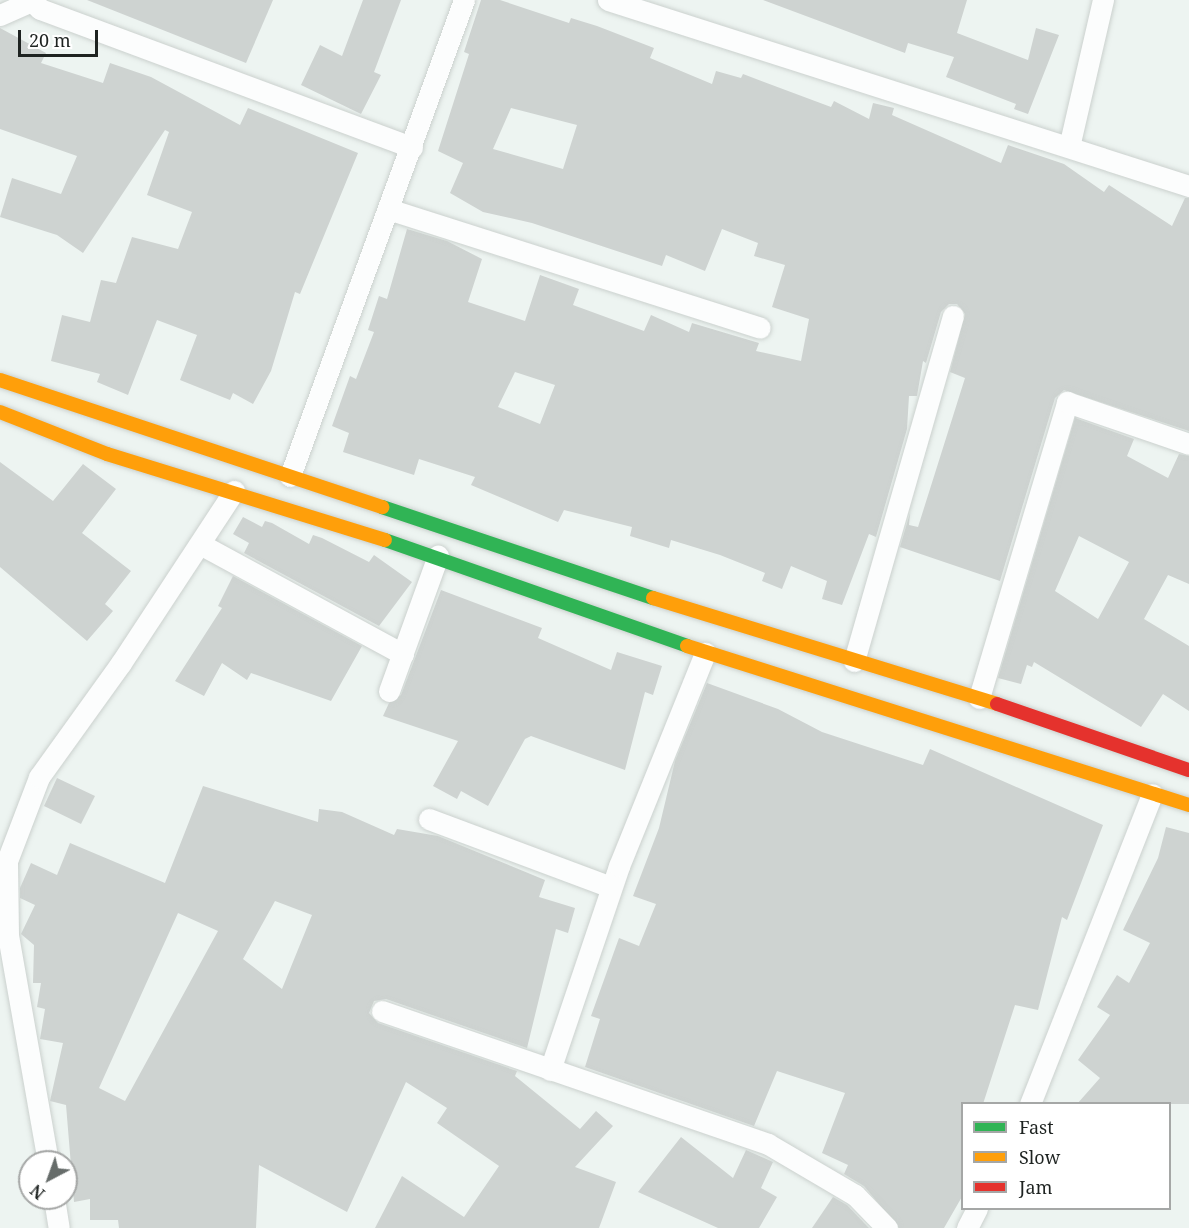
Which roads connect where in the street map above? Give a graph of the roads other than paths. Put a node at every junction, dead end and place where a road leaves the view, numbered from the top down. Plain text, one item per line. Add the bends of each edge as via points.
1 (33, 0) edge
2 (464, 0) edge
3 (608, 0) edge
4 (1103, 0) edge
5 (0, 15) edge
6 (412, 147) junction
7 (1069, 147) junction
8 (1189, 186) edge
9 (391, 210) junction
10 (953, 316) dead end
11 (760, 328) dead end
12 (0, 380) edge
13 (0, 412) edge
14 (1189, 444) edge
15 (290, 477) junction
16 (234, 491) junction
17 (200, 544) junction
18 (438, 556) junction
19 (705, 653) junction
20 (403, 654) junction
21 (854, 661) junction
22 (389, 691) dead end
23 (980, 698) junction
24 (1189, 770) edge
25 (1152, 794) junction
26 (1189, 805) edge
27 (429, 819) dead end
28 (611, 887) junction
29 (382, 1011) dead end
30 (550, 1070) junction
31 (1031, 1102) edge
32 (46, 1150) edge
33 (56, 1210) edge
34 (976, 1210) edge
35 (59, 1228) edge
36 (887, 1228) edge
37 (967, 1228) edge

1 - 5 street
1 - 6 street via 40,9
2 - 6 street
3 - 7 street
4 - 7 street
6 - 9 street
7 - 8 street
9 - 11 street
9 - 15 street
10 - 21 street
12 - 15 street
13 - 16 street via 107,454
14 - 23 street via 1067,402
15 - 21 street
16 - 17 street
16 - 18 street
17 - 20 street
17 - 32 street via 39,777 7,861 8,935
18 - 19 street
18 - 20 street
19 - 25 street
19 - 28 street
20 - 22 street
21 - 23 street
23 - 24 street
25 - 26 street
25 - 31 street
27 - 28 street
28 - 30 street
29 - 30 street
30 - 36 street via 768,1144 855,1195
33 - 35 street
34 - 37 street

